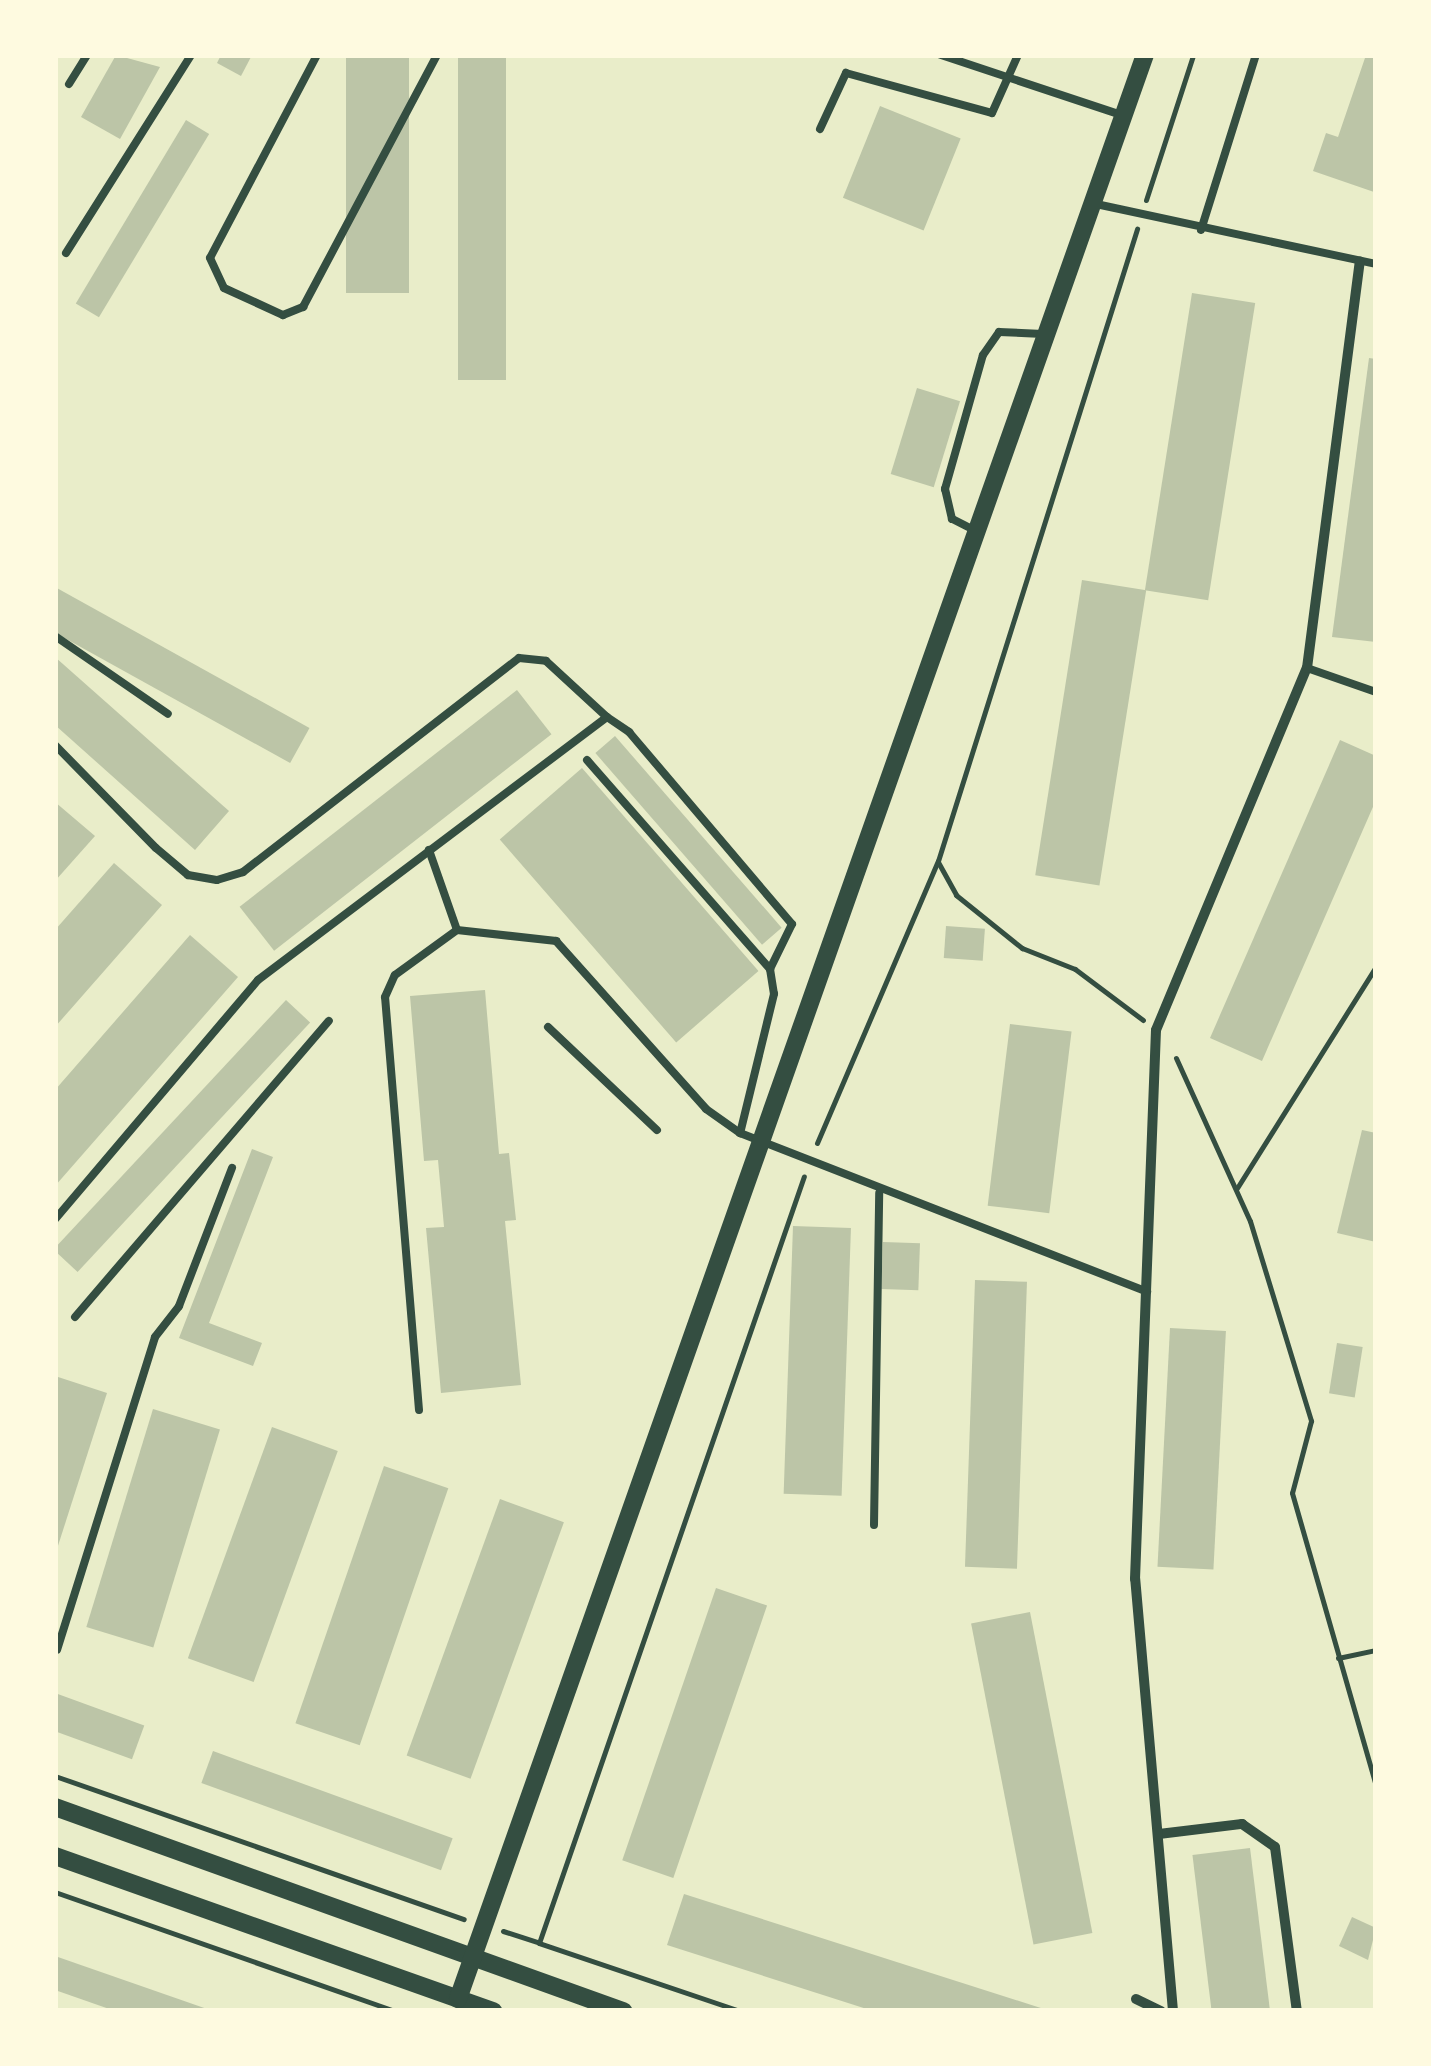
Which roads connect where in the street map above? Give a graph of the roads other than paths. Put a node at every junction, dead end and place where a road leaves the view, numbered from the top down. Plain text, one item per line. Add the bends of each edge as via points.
1 (87, 55) edge
2 (191, 55) edge
3 (317, 55) edge
4 (437, 55) edge
5 (941, 55) edge
6 (1018, 55) edge
7 (1145, 55) edge
8 (1256, 55) edge
9 (1011, 78) junction
10 (69, 84) dead end
11 (1124, 116) junction
12 (820, 129) dead end
13 (1096, 204) junction
14 (1201, 230) junction
15 (66, 253) dead end
16 (1360, 261) junction
17 (1376, 264) edge
18 (1050, 335) junction
19 (980, 533) junction
20 (55, 636) edge
21 (1307, 668) junction
22 (1376, 692) edge
23 (168, 714) dead end
24 (606, 717) junction
25 (55, 745) edge
26 (587, 760) dead end
27 (428, 850) junction
28 (457, 930) junction
29 (770, 969) junction
30 (329, 1021) dead end
31 (548, 1028) dead end
32 (656, 1130) dead end
33 (740, 1133) junction
34 (766, 1142) junction
35 (232, 1168) dead end
36 (880, 1193) junction
37 (55, 1218) edge
38 (1148, 1292) junction
39 (75, 1317) dead end
40 (419, 1410) dead end
41 (874, 1525) dead end
42 (57, 1650) edge
43 (55, 1807) edge
44 (1159, 1834) junction
45 (55, 1856) edge
46 (472, 1958) junction
47 (458, 1999) junction
48 (1136, 1999) dead end
49 (493, 2011) edge
50 (623, 2011) edge
51 (1161, 2011) edge
52 (1172, 2011) edge
53 (1297, 2011) edge

1 - 10 lane
2 - 15 lane
3 - 4 lane via 210,258 224,288 283,315 303,307
5 - 9 lane
6 - 9 lane
7 - 11 street
8 - 14 lane
9 - 11 lane
9 - 12 lane via 992,113 846,72
11 - 13 street
13 - 14 lane
13 - 18 street
14 - 16 lane
16 - 17 lane
16 - 21 street
18 - 19 street
18 - 19 lane via 999,332 983,354 945,490 952,519
19 - 34 street
20 - 23 lane
21 - 22 lane
21 - 38 street via 1156,1030
24 - 25 lane via 546,661 519,658 243,872 217,880 188,875
24 - 27 lane
24 - 29 lane via 630,732 790,919
26 - 29 lane
27 - 28 lane
27 - 37 lane via 258,980
28 - 33 lane via 556,941 706,1109
28 - 40 lane via 418,954 384,997
29 - 33 lane via 774,994
30 - 39 lane
31 - 32 lane
33 - 34 lane
34 - 36 lane
34 - 46 street
35 - 42 lane via 180,1306 155,1337
36 - 38 lane
36 - 41 lane
38 - 44 street via 1135,1579
43 - 46 street
44 - 52 street
44 - 53 street via 1242,1824 1274,1847
45 - 47 street
46 - 47 street
46 - 50 street
47 - 49 street
48 - 51 street

